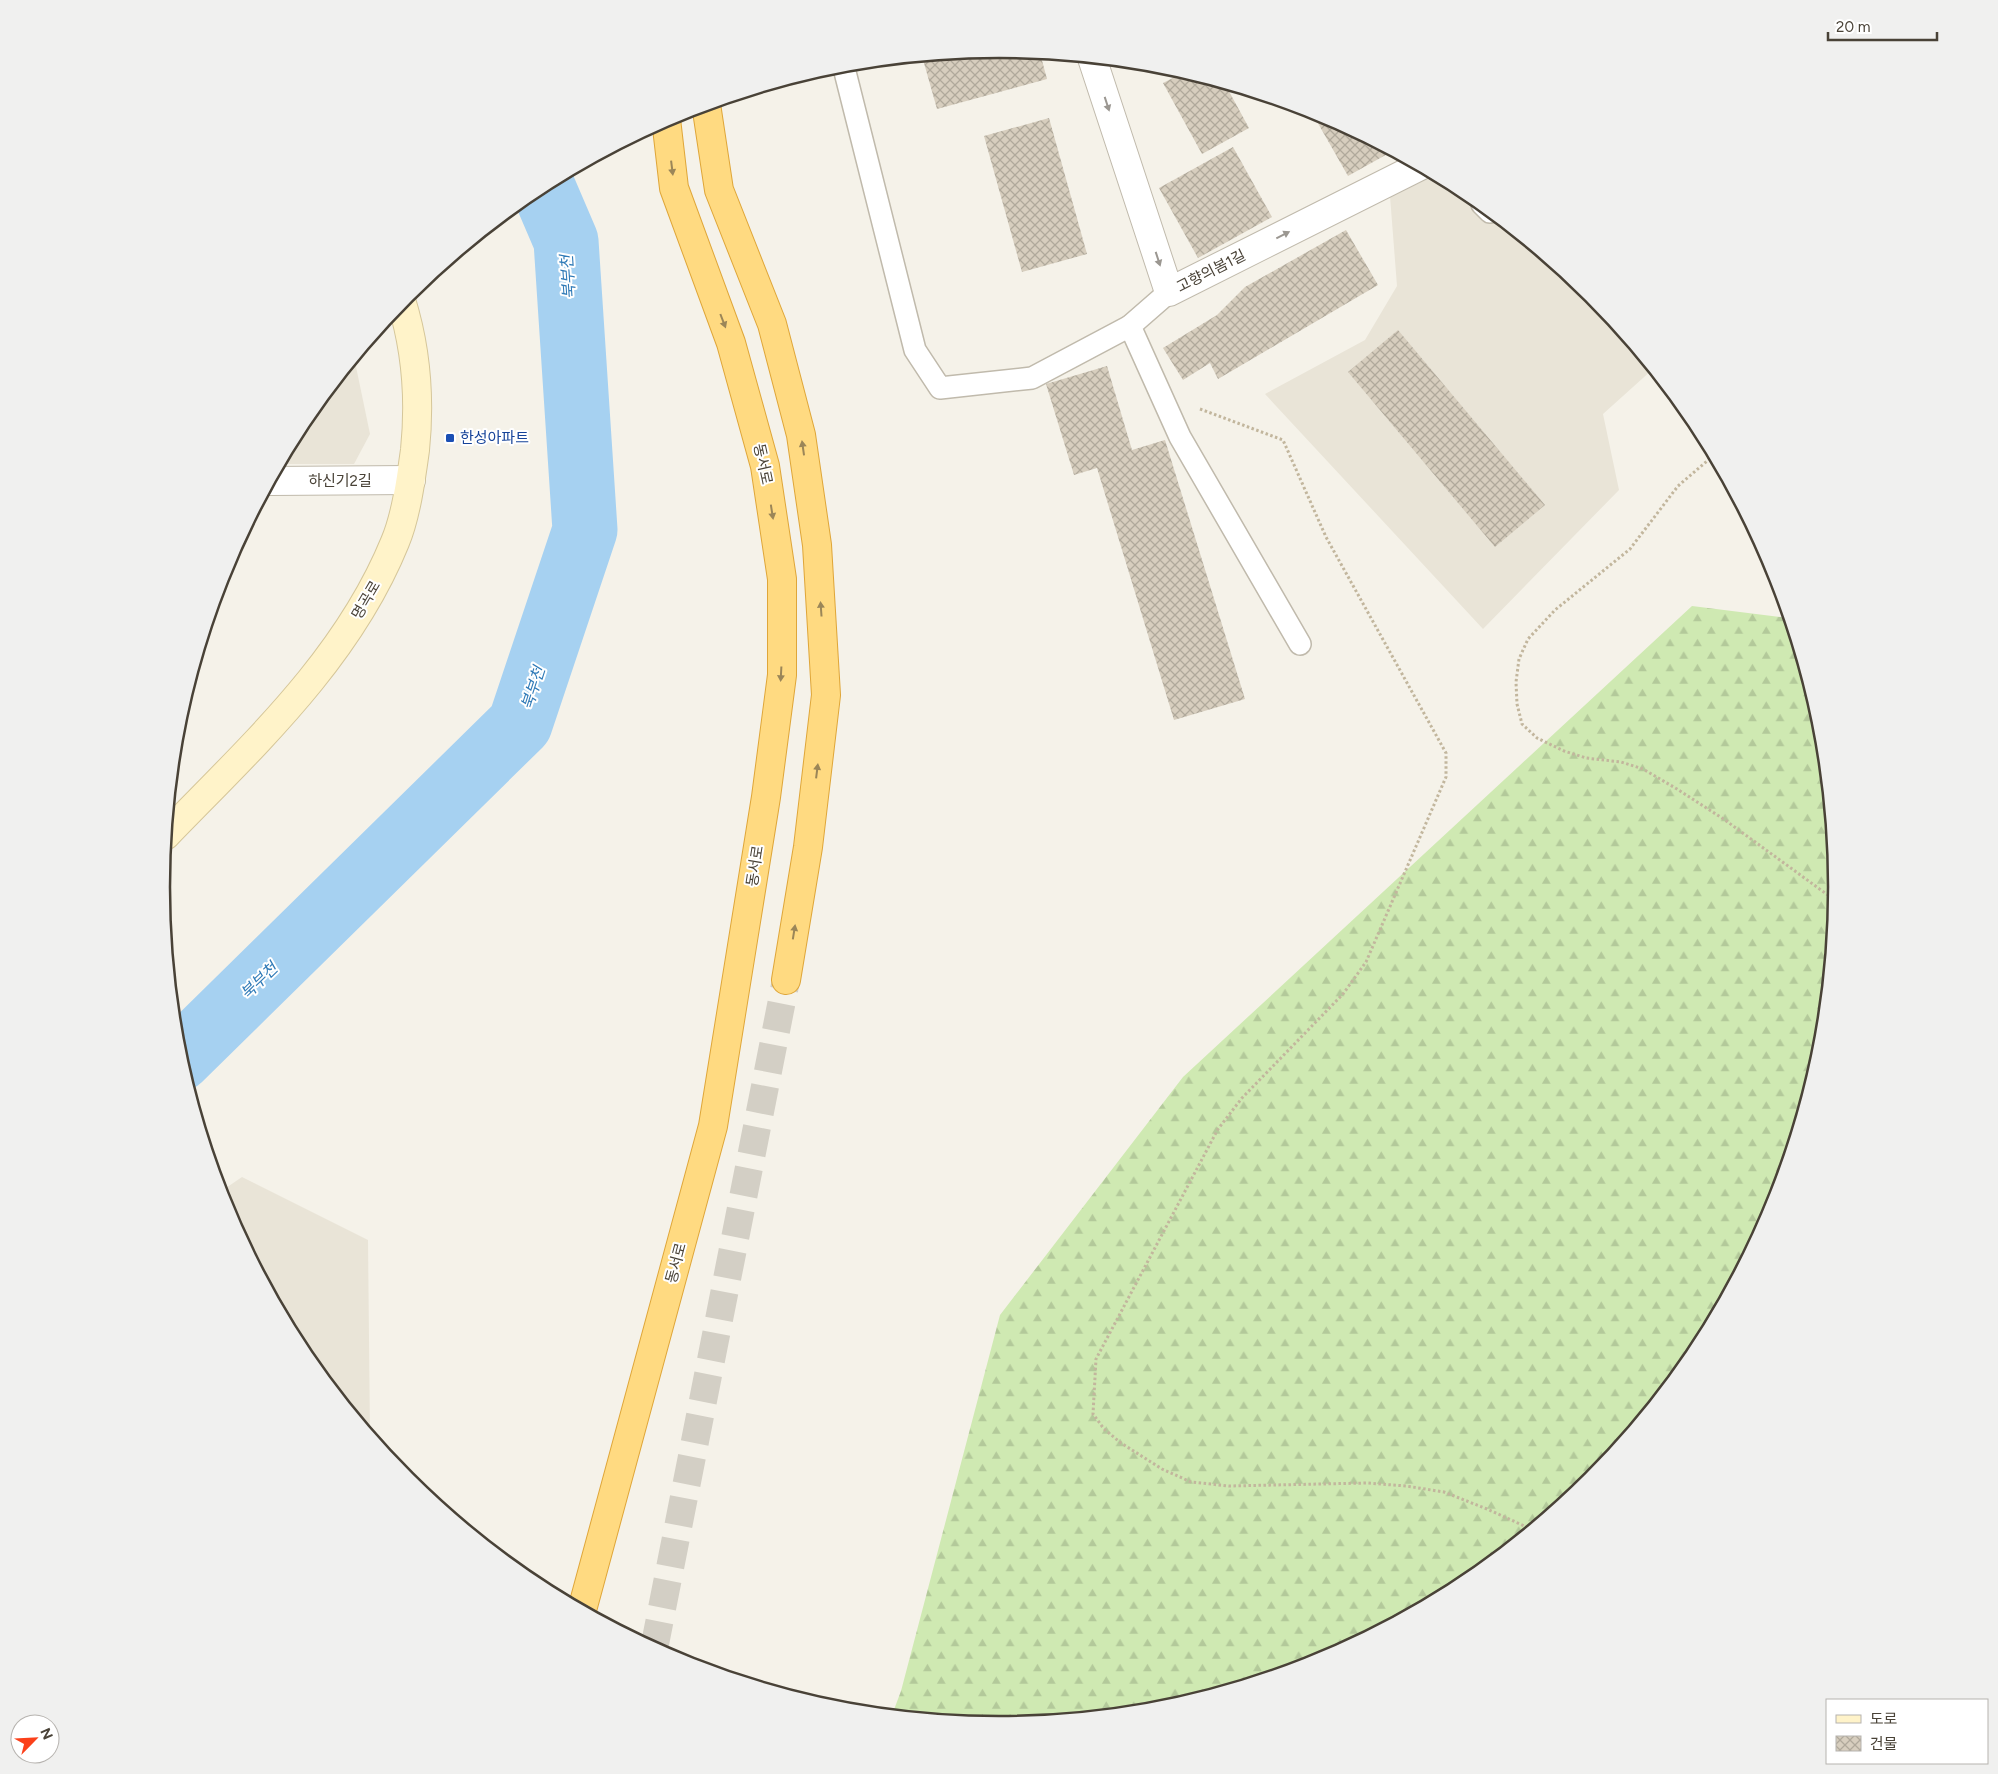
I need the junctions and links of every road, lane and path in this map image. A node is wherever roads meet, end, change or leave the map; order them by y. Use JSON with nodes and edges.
{"nodes":[{"id":1,"x":1094,"y":64,"type":"edge"},
{"id":2,"x":845,"y":72,"type":"edge"},
{"id":3,"x":707,"y":111,"type":"edge"},
{"id":4,"x":667,"y":128,"type":"edge"},
{"id":5,"x":1414,"y":169,"type":"edge"},
{"id":6,"x":1169,"y":292,"type":"junction"},
{"id":7,"x":404,"y":309,"type":"edge"},
{"id":8,"x":1130,"y":326,"type":"junction"},
{"id":9,"x":1197,"y":407,"type":"dead end"},
{"id":10,"x":1709,"y":459,"type":"edge"},
{"id":11,"x":411,"y":480,"type":"junction"},
{"id":12,"x":276,"y":481,"type":"edge"},
{"id":13,"x":1300,"y":644,"type":"dead end"},
{"id":14,"x":171,"y":830,"type":"edge"},
{"id":15,"x":1829,"y":896,"type":"edge"},
{"id":16,"x":786,"y":980,"type":"tunnel mouth"},
{"id":17,"x":1527,"y":1527,"type":"edge"},
{"id":18,"x":583,"y":1605,"type":"edge"}],
"edges":[{"from":1,"to":6,"type":"street","name":"고향의봄1길","one_way":true},
{"from":2,"to":8,"type":"lane"},
{"from":16,"to":3,"type":"highway","one_way":true},
{"from":4,"to":18,"type":"highway","name":"동서로","one_way":true},
{"from":6,"to":5,"type":"street","name":"고향의봄1길","one_way":true},
{"from":6,"to":8,"type":"lane"},
{"from":7,"to":11,"type":"main road","name":"명곡로"},
{"from":8,"to":13,"type":"lane"},
{"from":9,"to":17,"type":"path"},
{"from":10,"to":15,"type":"path"},
{"from":11,"to":12,"type":"street","name":"하신기2길"},
{"from":11,"to":14,"type":"main road","name":"명곡로"}]}
